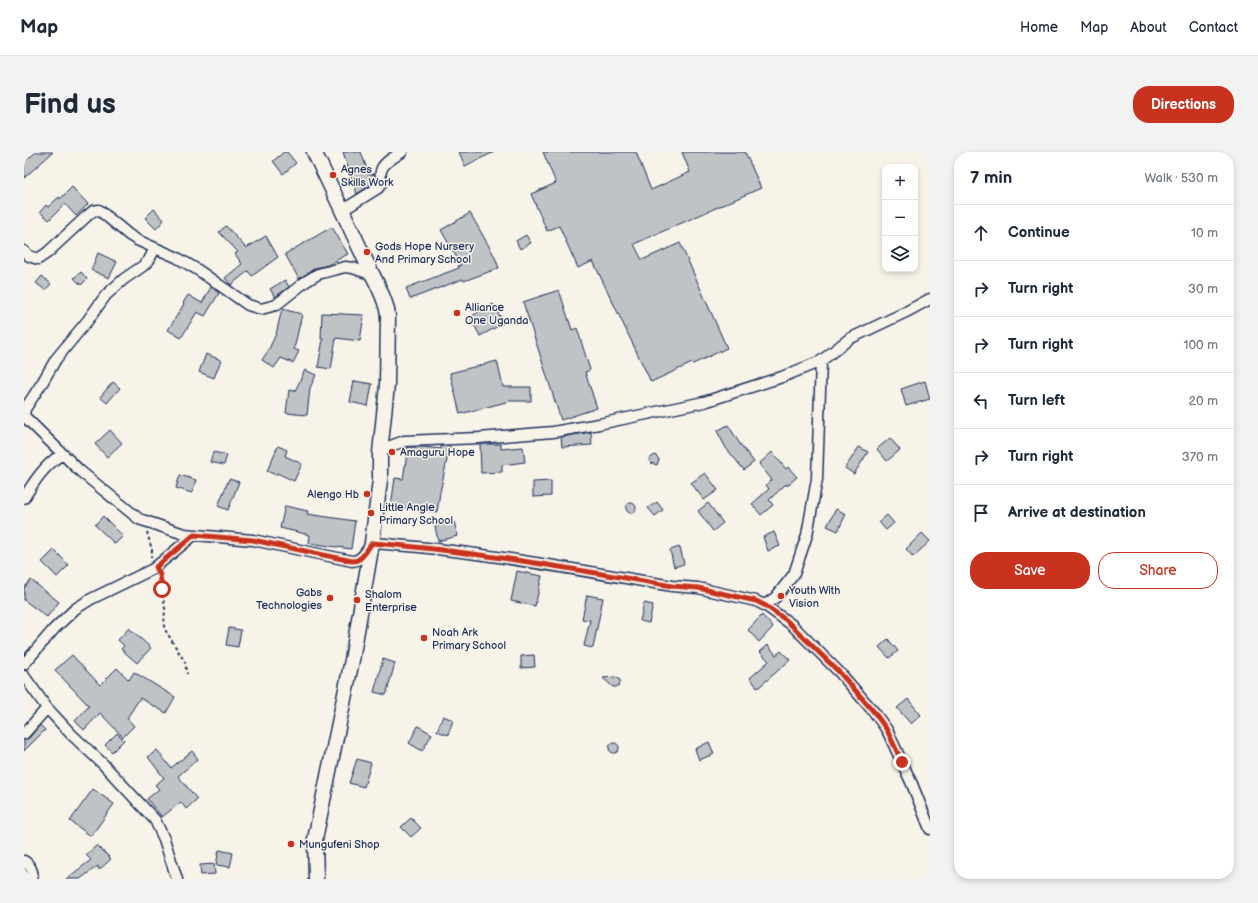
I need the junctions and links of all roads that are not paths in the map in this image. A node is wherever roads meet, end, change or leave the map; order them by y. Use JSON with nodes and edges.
{"nodes":[{"id":1,"x":314,"y":152,"type":"edge"},
{"id":2,"x":402,"y":152,"type":"edge"},
{"id":3,"x":343,"y":210,"type":"junction"},
{"id":4,"x":155,"y":248,"type":"junction"},
{"id":5,"x":24,"y":251,"type":"edge"},
{"id":6,"x":373,"y":275,"type":"junction"},
{"id":7,"x":930,"y":299,"type":"edge"},
{"id":8,"x":821,"y":361,"type":"junction"},
{"id":9,"x":24,"y":415,"type":"edge"},
{"id":10,"x":380,"y":453,"type":"junction"},
{"id":11,"x":62,"y":454,"type":"junction"},
{"id":12,"x":24,"y":498,"type":"edge"},
{"id":13,"x":194,"y":535,"type":"junction"},
{"id":14,"x":372,"y":543,"type":"junction"},
{"id":15,"x":766,"y":605,"type":"junction"},
{"id":16,"x":24,"y":664,"type":"edge"},
{"id":17,"x":24,"y":676,"type":"edge"},
{"id":18,"x":47,"y":708,"type":"junction"},
{"id":19,"x":24,"y":734,"type":"edge"},
{"id":20,"x":930,"y":829,"type":"edge"},
{"id":21,"x":24,"y":861,"type":"edge"},
{"id":22,"x":32,"y":879,"type":"edge"},
{"id":23,"x":176,"y":879,"type":"edge"},
{"id":24,"x":316,"y":879,"type":"edge"}],
"edges":[{"from":1,"to":3,"type":"street"},
{"from":2,"to":3,"type":"street"},
{"from":3,"to":6,"type":"street"},
{"from":4,"to":5,"type":"street"},
{"from":4,"to":6,"type":"street"},
{"from":4,"to":9,"type":"street"},
{"from":6,"to":10,"type":"street"},
{"from":7,"to":8,"type":"street"},
{"from":8,"to":10,"type":"street"},
{"from":8,"to":15,"type":"street"},
{"from":9,"to":11,"type":"street"},
{"from":10,"to":14,"type":"street"},
{"from":11,"to":12,"type":"street"},
{"from":11,"to":13,"type":"street"},
{"from":13,"to":14,"type":"street"},
{"from":13,"to":16,"type":"street"},
{"from":14,"to":15,"type":"street"},
{"from":14,"to":24,"type":"street"},
{"from":15,"to":20,"type":"street"},
{"from":17,"to":18,"type":"street"},
{"from":18,"to":19,"type":"street"},
{"from":18,"to":23,"type":"street"},
{"from":21,"to":22,"type":"street"}]}
